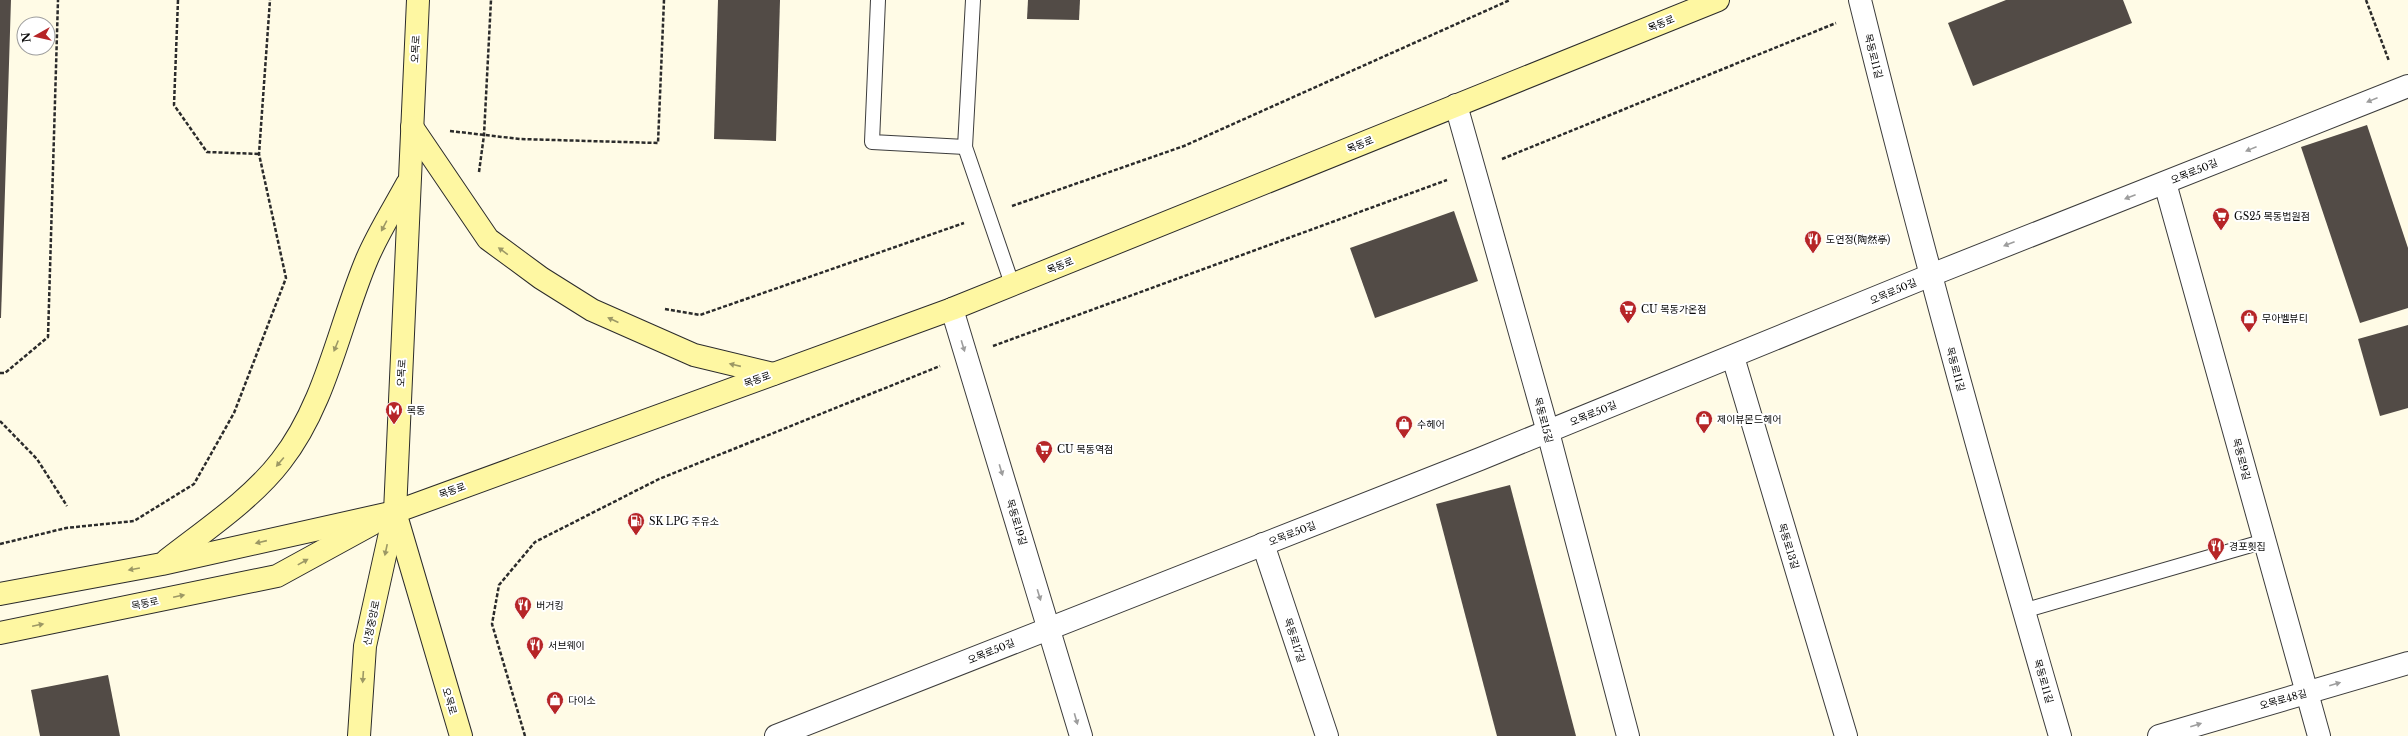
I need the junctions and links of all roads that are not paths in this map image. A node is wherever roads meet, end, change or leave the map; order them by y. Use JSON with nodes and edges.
{"nodes":[{"id":1,"x":418,"y":0,"type":"edge"},
{"id":2,"x":878,"y":0,"type":"edge"},
{"id":3,"x":973,"y":0,"type":"edge"},
{"id":4,"x":1718,"y":0,"type":"edge"},
{"id":5,"x":1862,"y":6,"type":"edge"},
{"id":6,"x":2404,"y":87,"type":"edge"},
{"id":7,"x":1456,"y":105,"type":"junction"},
{"id":8,"x":412,"y":127,"type":"junction"},
{"id":9,"x":965,"y":147,"type":"junction"},
{"id":10,"x":410,"y":179,"type":"junction"},
{"id":11,"x":2166,"y":183,"type":"junction"},
{"id":12,"x":1931,"y":275,"type":"junction"},
{"id":13,"x":1012,"y":284,"type":"junction"},
{"id":14,"x":952,"y":308,"type":"junction"},
{"id":15,"x":1733,"y":357,"type":"junction"},
{"id":16,"x":773,"y":374,"type":"junction"},
{"id":17,"x":1548,"y":432,"type":"junction"},
{"id":18,"x":395,"y":512,"type":"junction"},
{"id":19,"x":2265,"y":541,"type":"junction"},
{"id":20,"x":1263,"y":544,"type":"junction"},
{"id":21,"x":162,"y":564,"type":"junction"},
{"id":22,"x":0,"y":594,"type":"edge"},
{"id":23,"x":2023,"y":611,"type":"junction"},
{"id":24,"x":1049,"y":628,"type":"junction"},
{"id":25,"x":0,"y":633,"type":"edge"},
{"id":26,"x":2408,"y":663,"type":"edge"},
{"id":27,"x":2307,"y":692,"type":"junction"},
{"id":28,"x":799,"y":732,"type":"edge"},
{"id":29,"x":359,"y":736,"type":"edge"},
{"id":30,"x":461,"y":736,"type":"edge"},
{"id":31,"x":776,"y":736,"type":"edge"},
{"id":32,"x":1081,"y":736,"type":"edge"},
{"id":33,"x":1327,"y":736,"type":"edge"},
{"id":34,"x":1628,"y":736,"type":"edge"},
{"id":35,"x":1846,"y":736,"type":"edge"},
{"id":36,"x":2060,"y":736,"type":"edge"},
{"id":37,"x":2159,"y":736,"type":"edge"},
{"id":38,"x":2319,"y":736,"type":"edge"}],
"edges":[{"from":1,"to":8,"type":"main road","name":"오목로"},
{"from":2,"to":9,"type":"lane"},
{"from":3,"to":9,"type":"lane"},
{"from":4,"to":7,"type":"main road","name":"목동로"},
{"from":5,"to":12,"type":"street","name":"목동로11길"},
{"from":6,"to":11,"type":"street","name":"오목로50길","one_way":true},
{"from":7,"to":13,"type":"main road","name":"목동로"},
{"from":7,"to":17,"type":"street","name":"목동로15길"},
{"from":8,"to":10,"type":"main road","name":"오목로"},
{"from":16,"to":8,"type":"main road","one_way":true},
{"from":9,"to":13,"type":"lane"},
{"from":10,"to":18,"type":"main road","name":"오목로"},
{"from":10,"to":21,"type":"main road","one_way":true},
{"from":11,"to":12,"type":"street","name":"오목로50길","one_way":true},
{"from":11,"to":19,"type":"street","name":"목동로9길"},
{"from":12,"to":15,"type":"street","name":"오목로50길"},
{"from":12,"to":23,"type":"street","name":"목동로11길"},
{"from":13,"to":14,"type":"main road","name":"목동로"},
{"from":14,"to":16,"type":"main road","name":"목동로"},
{"from":14,"to":24,"type":"street","name":"목동로19길","one_way":true},
{"from":15,"to":17,"type":"street","name":"오목로50길"},
{"from":15,"to":35,"type":"street","name":"목동로13길"},
{"from":16,"to":18,"type":"main road","name":"목동로"},
{"from":17,"to":20,"type":"street","name":"오목로50길"},
{"from":17,"to":34,"type":"street","name":"목동로15길"},
{"from":18,"to":21,"type":"main road","name":"목동로","one_way":true},
{"from":25,"to":18,"type":"main road","name":"목동로","one_way":true},
{"from":18,"to":29,"type":"main road","name":"신정중앙로","one_way":true},
{"from":18,"to":30,"type":"main road","name":"오목로"},
{"from":19,"to":23,"type":"lane"},
{"from":19,"to":27,"type":"street","name":"목동로9길"},
{"from":20,"to":24,"type":"street","name":"오목로50길"},
{"from":20,"to":33,"type":"street","name":"목동로17길"},
{"from":21,"to":22,"type":"main road","name":"목동로","one_way":true},
{"from":23,"to":36,"type":"street","name":"목동로11길"},
{"from":24,"to":28,"type":"street","name":"오목로50길"},
{"from":24,"to":32,"type":"street","name":"목동로19길","one_way":true},
{"from":27,"to":26,"type":"street","name":"오목로48길","one_way":true},
{"from":37,"to":27,"type":"street","name":"오목로48길","one_way":true},
{"from":27,"to":38,"type":"street","name":"목동로9길"},
{"from":28,"to":31,"type":"street","name":"오목로50길"}]}
